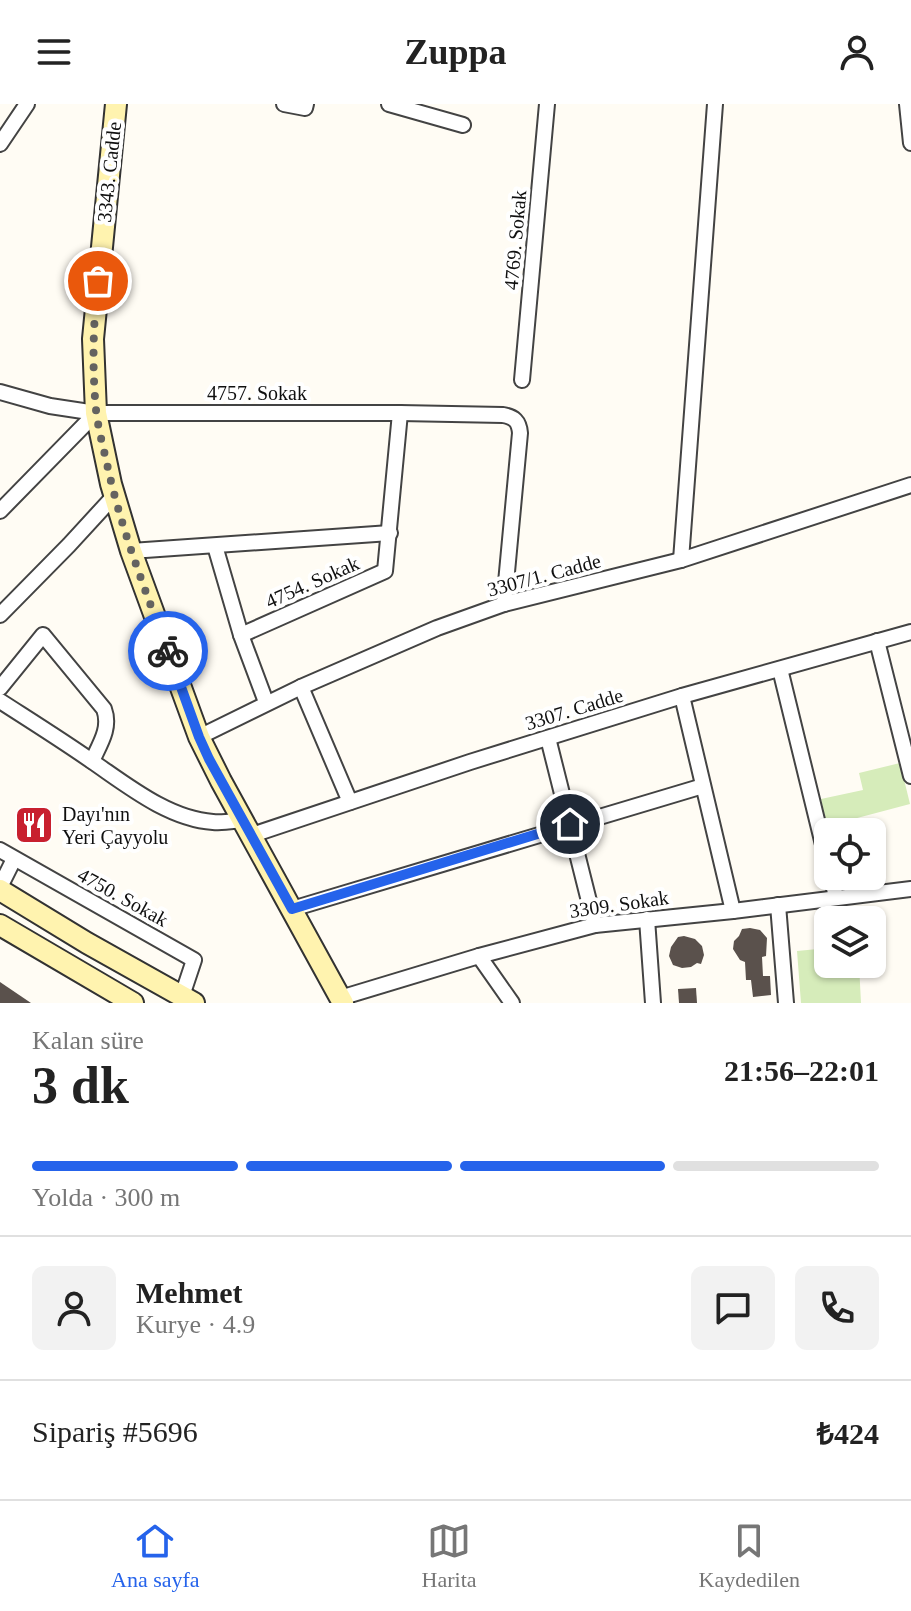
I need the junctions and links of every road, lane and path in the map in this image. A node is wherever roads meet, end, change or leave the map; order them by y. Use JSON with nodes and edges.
{"nodes":[{"id":1,"x":27,"y":104,"type":"edge"},
{"id":2,"x":116,"y":104,"type":"edge"},
{"id":3,"x":284,"y":104,"type":"edge"},
{"id":4,"x":306,"y":104,"type":"edge"},
{"id":5,"x":389,"y":104,"type":"edge"},
{"id":6,"x":547,"y":104,"type":"edge"},
{"id":7,"x":715,"y":104,"type":"edge"},
{"id":8,"x":907,"y":104,"type":"edge"},
{"id":9,"x":463,"y":125,"type":"dead end"},
{"id":10,"x":911,"y":143,"type":"edge"},
{"id":11,"x":0,"y":144,"type":"edge"},
{"id":12,"x":522,"y":380,"type":"dead end"},
{"id":13,"x":0,"y":392,"type":"edge"},
{"id":14,"x":96,"y":413,"type":"junction"},
{"id":15,"x":400,"y":413,"type":"junction"},
{"id":16,"x":911,"y":485,"type":"edge"},
{"id":17,"x":114,"y":496,"type":"junction"},
{"id":18,"x":0,"y":511,"type":"edge"},
{"id":19,"x":390,"y":533,"type":"junction"},
{"id":20,"x":215,"y":546,"type":"junction"},
{"id":21,"x":131,"y":551,"type":"junction"},
{"id":22,"x":681,"y":560,"type":"junction"},
{"id":23,"x":504,"y":604,"type":"junction"},
{"id":24,"x":0,"y":615,"type":"edge"},
{"id":25,"x":911,"y":632,"type":"edge"},
{"id":26,"x":241,"y":635,"type":"junction"},
{"id":27,"x":877,"y":641,"type":"junction"},
{"id":28,"x":780,"y":669,"type":"junction"},
{"id":29,"x":301,"y":687,"type":"junction"},
{"id":30,"x":0,"y":688,"type":"edge"},
{"id":31,"x":682,"y":696,"type":"junction"},
{"id":32,"x":0,"y":701,"type":"edge"},
{"id":33,"x":266,"y":702,"type":"junction"},
{"id":34,"x":199,"y":737,"type":"junction"},
{"id":35,"x":548,"y":738,"type":"junction"},
{"id":36,"x":92,"y":761,"type":"junction"},
{"id":37,"x":911,"y":776,"type":"edge"},
{"id":38,"x":703,"y":786,"type":"junction"},
{"id":39,"x":350,"y":802,"type":"junction"},
{"id":40,"x":816,"y":818,"type":"edge"},
{"id":41,"x":570,"y":824,"type":"junction"},
{"id":42,"x":248,"y":827,"type":"junction"},
{"id":43,"x":0,"y":850,"type":"edge"},
{"id":44,"x":14,"y":859,"type":"junction"},
{"id":45,"x":0,"y":888,"type":"edge"},
{"id":46,"x":911,"y":889,"type":"edge"},
{"id":47,"x":834,"y":890,"type":"edge"},
{"id":48,"x":836,"y":897,"type":"junction"},
{"id":49,"x":778,"y":905,"type":"junction"},
{"id":50,"x":292,"y":909,"type":"junction"},
{"id":51,"x":733,"y":911,"type":"junction"},
{"id":52,"x":647,"y":919,"type":"junction"},
{"id":53,"x":0,"y":925,"type":"edge"},
{"id":54,"x":595,"y":925,"type":"junction"},
{"id":55,"x":479,"y":956,"type":"junction"},
{"id":56,"x":188,"y":1000,"type":"edge"},
{"id":57,"x":342,"y":1001,"type":"edge"},
{"id":58,"x":133,"y":1003,"type":"edge"},
{"id":59,"x":512,"y":1003,"type":"edge"},
{"id":60,"x":653,"y":1003,"type":"edge"},
{"id":61,"x":786,"y":1003,"type":"edge"}],
"edges":[{"from":1,"to":11,"type":"street"},
{"from":2,"to":14,"type":"street","name":"3343. Cadde"},
{"from":3,"to":4,"type":"street"},
{"from":5,"to":9,"type":"street"},
{"from":6,"to":12,"type":"street","name":"4769. Sokak"},
{"from":7,"to":22,"type":"street"},
{"from":8,"to":10,"type":"street"},
{"from":13,"to":14,"type":"street","name":"4757. Sokak"},
{"from":14,"to":15,"type":"street","name":"4757. Sokak"},
{"from":14,"to":17,"type":"street","name":"3343. Cadde"},
{"from":14,"to":18,"type":"street"},
{"from":15,"to":19,"type":"street","name":"4754. Sokak"},
{"from":15,"to":23,"type":"street","name":"4757. Sokak"},
{"from":16,"to":22,"type":"street","name":"3307/1. Cadde"},
{"from":17,"to":21,"type":"street","name":"3343. Cadde"},
{"from":17,"to":24,"type":"street"},
{"from":19,"to":20,"type":"street"},
{"from":19,"to":26,"type":"street","name":"4754. Sokak"},
{"from":20,"to":21,"type":"street"},
{"from":20,"to":26,"type":"street"},
{"from":21,"to":34,"type":"street","name":"3343. Cadde"},
{"from":22,"to":23,"type":"street","name":"3307/1. Cadde"},
{"from":23,"to":29,"type":"street","name":"3307/1. Cadde"},
{"from":25,"to":27,"type":"street","name":"3307. Cadde"},
{"from":26,"to":33,"type":"street"},
{"from":27,"to":28,"type":"street","name":"3307. Cadde"},
{"from":27,"to":37,"type":"street"},
{"from":28,"to":31,"type":"street","name":"3307. Cadde"},
{"from":28,"to":40,"type":"street"},
{"from":29,"to":33,"type":"street","name":"3307/1. Cadde"},
{"from":29,"to":39,"type":"street"},
{"from":30,"to":36,"type":"street"},
{"from":31,"to":35,"type":"street","name":"3307. Cadde"},
{"from":31,"to":38,"type":"street"},
{"from":32,"to":36,"type":"street","name":"3307. Cadde"},
{"from":33,"to":34,"type":"street","name":"3307/1. Cadde"},
{"from":34,"to":42,"type":"street","name":"3343. Cadde"},
{"from":35,"to":39,"type":"street","name":"3307. Cadde"},
{"from":35,"to":41,"type":"street"},
{"from":36,"to":42,"type":"street","name":"3307. Cadde"},
{"from":38,"to":41,"type":"street"},
{"from":38,"to":51,"type":"street"},
{"from":39,"to":42,"type":"street","name":"3307. Cadde"},
{"from":41,"to":50,"type":"street"},
{"from":41,"to":54,"type":"street"},
{"from":42,"to":50,"type":"street","name":"3343. Cadde"},
{"from":43,"to":44,"type":"street","name":"4750. Sokak"},
{"from":44,"to":45,"type":"street"},
{"from":44,"to":56,"type":"street","name":"4750. Sokak"},
{"from":45,"to":56,"type":"street"},
{"from":46,"to":48,"type":"street","name":"3309. Sokak"},
{"from":47,"to":48,"type":"street"},
{"from":48,"to":49,"type":"street","name":"3309. Sokak"},
{"from":49,"to":51,"type":"street","name":"3309. Sokak"},
{"from":49,"to":61,"type":"street"},
{"from":50,"to":57,"type":"street","name":"3343. Cadde"},
{"from":51,"to":52,"type":"street","name":"3309. Sokak"},
{"from":52,"to":54,"type":"street","name":"3309. Sokak"},
{"from":52,"to":60,"type":"street"},
{"from":53,"to":58,"type":"street"},
{"from":54,"to":55,"type":"street","name":"3309. Sokak"},
{"from":55,"to":57,"type":"street","name":"3309. Sokak"},
{"from":55,"to":59,"type":"street"}]}
